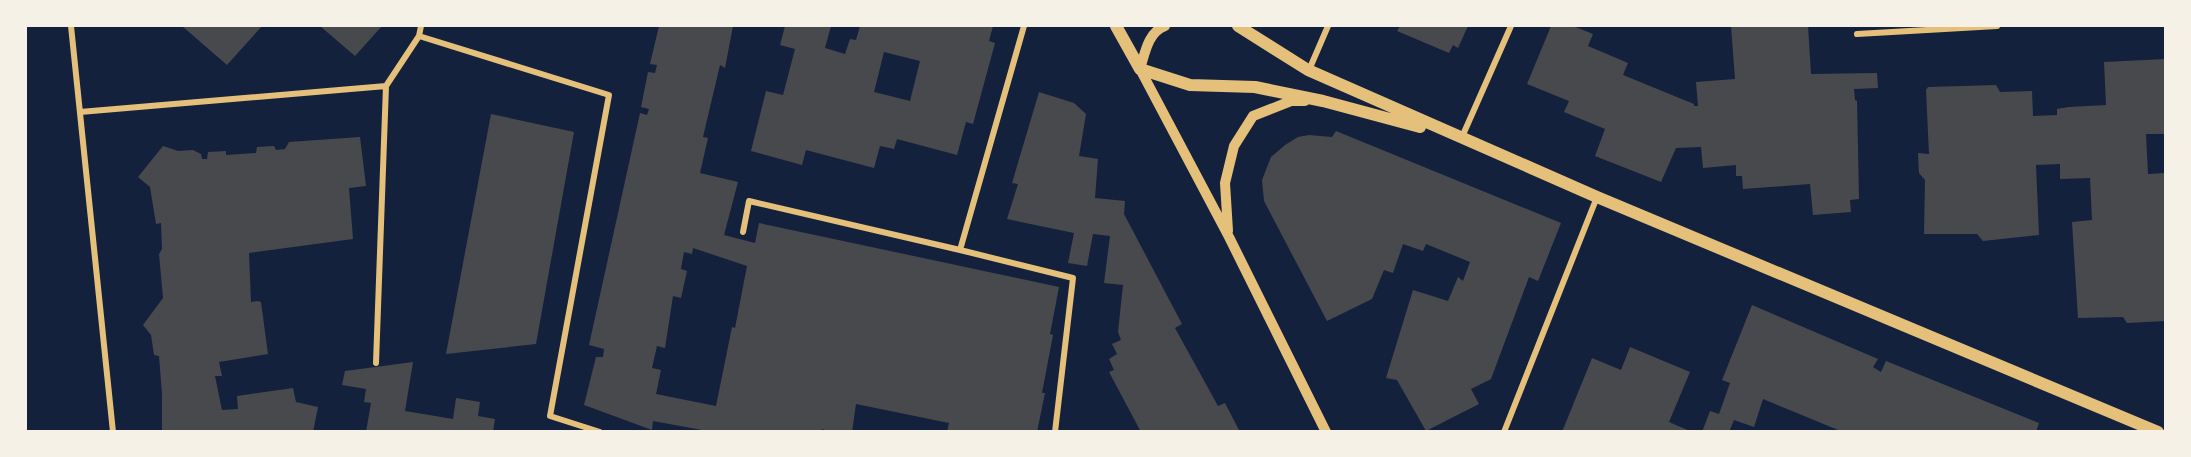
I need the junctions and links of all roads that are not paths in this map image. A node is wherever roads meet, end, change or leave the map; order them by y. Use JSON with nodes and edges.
{"nodes":[{"id":1,"x":71,"y":26,"type":"edge"},
{"id":2,"x":421,"y":26,"type":"edge"},
{"id":3,"x":1024,"y":26,"type":"edge"},
{"id":4,"x":1116,"y":26,"type":"edge"},
{"id":5,"x":1165,"y":26,"type":"edge"},
{"id":6,"x":1238,"y":26,"type":"edge"},
{"id":7,"x":1328,"y":26,"type":"edge"},
{"id":8,"x":1511,"y":26,"type":"edge"},
{"id":9,"x":1997,"y":26,"type":"edge"},
{"id":10,"x":1857,"y":34,"type":"dead end"},
{"id":11,"x":419,"y":36,"type":"junction"},
{"id":12,"x":1140,"y":69,"type":"junction"},
{"id":13,"x":1308,"y":70,"type":"junction"},
{"id":14,"x":386,"y":86,"type":"junction"},
{"id":15,"x":1323,"y":101,"type":"junction"},
{"id":16,"x":80,"y":112,"type":"junction"},
{"id":17,"x":1462,"y":138,"type":"junction"},
{"id":18,"x":1597,"y":198,"type":"junction"},
{"id":19,"x":743,"y":232,"type":"dead end"},
{"id":20,"x":1229,"y":237,"type":"junction"},
{"id":21,"x":960,"y":250,"type":"junction"},
{"id":22,"x":376,"y":363,"type":"dead end"},
{"id":23,"x":113,"y":432,"type":"edge"},
{"id":24,"x":600,"y":432,"type":"edge"},
{"id":25,"x":1054,"y":432,"type":"edge"},
{"id":26,"x":1326,"y":432,"type":"edge"},
{"id":27,"x":1504,"y":432,"type":"edge"},
{"id":28,"x":2158,"y":432,"type":"edge"}],
"edges":[{"from":1,"to":16,"type":"street"},
{"from":2,"to":11,"type":"street"},
{"from":3,"to":21,"type":"street"},
{"from":4,"to":12,"type":"main road"},
{"from":5,"to":12,"type":"street"},
{"from":6,"to":13,"type":"main road"},
{"from":7,"to":13,"type":"street"},
{"from":8,"to":17,"type":"street"},
{"from":9,"to":10,"type":"street"},
{"from":11,"to":14,"type":"street"},
{"from":11,"to":24,"type":"street"},
{"from":12,"to":15,"type":"main road"},
{"from":12,"to":20,"type":"street"},
{"from":13,"to":17,"type":"main road"},
{"from":14,"to":16,"type":"street"},
{"from":14,"to":22,"type":"street"},
{"from":15,"to":17,"type":"main road"},
{"from":15,"to":20,"type":"street"},
{"from":16,"to":23,"type":"street"},
{"from":17,"to":18,"type":"main road"},
{"from":18,"to":27,"type":"street"},
{"from":18,"to":28,"type":"main road"},
{"from":19,"to":21,"type":"street"},
{"from":20,"to":26,"type":"street"},
{"from":21,"to":25,"type":"street"}]}
